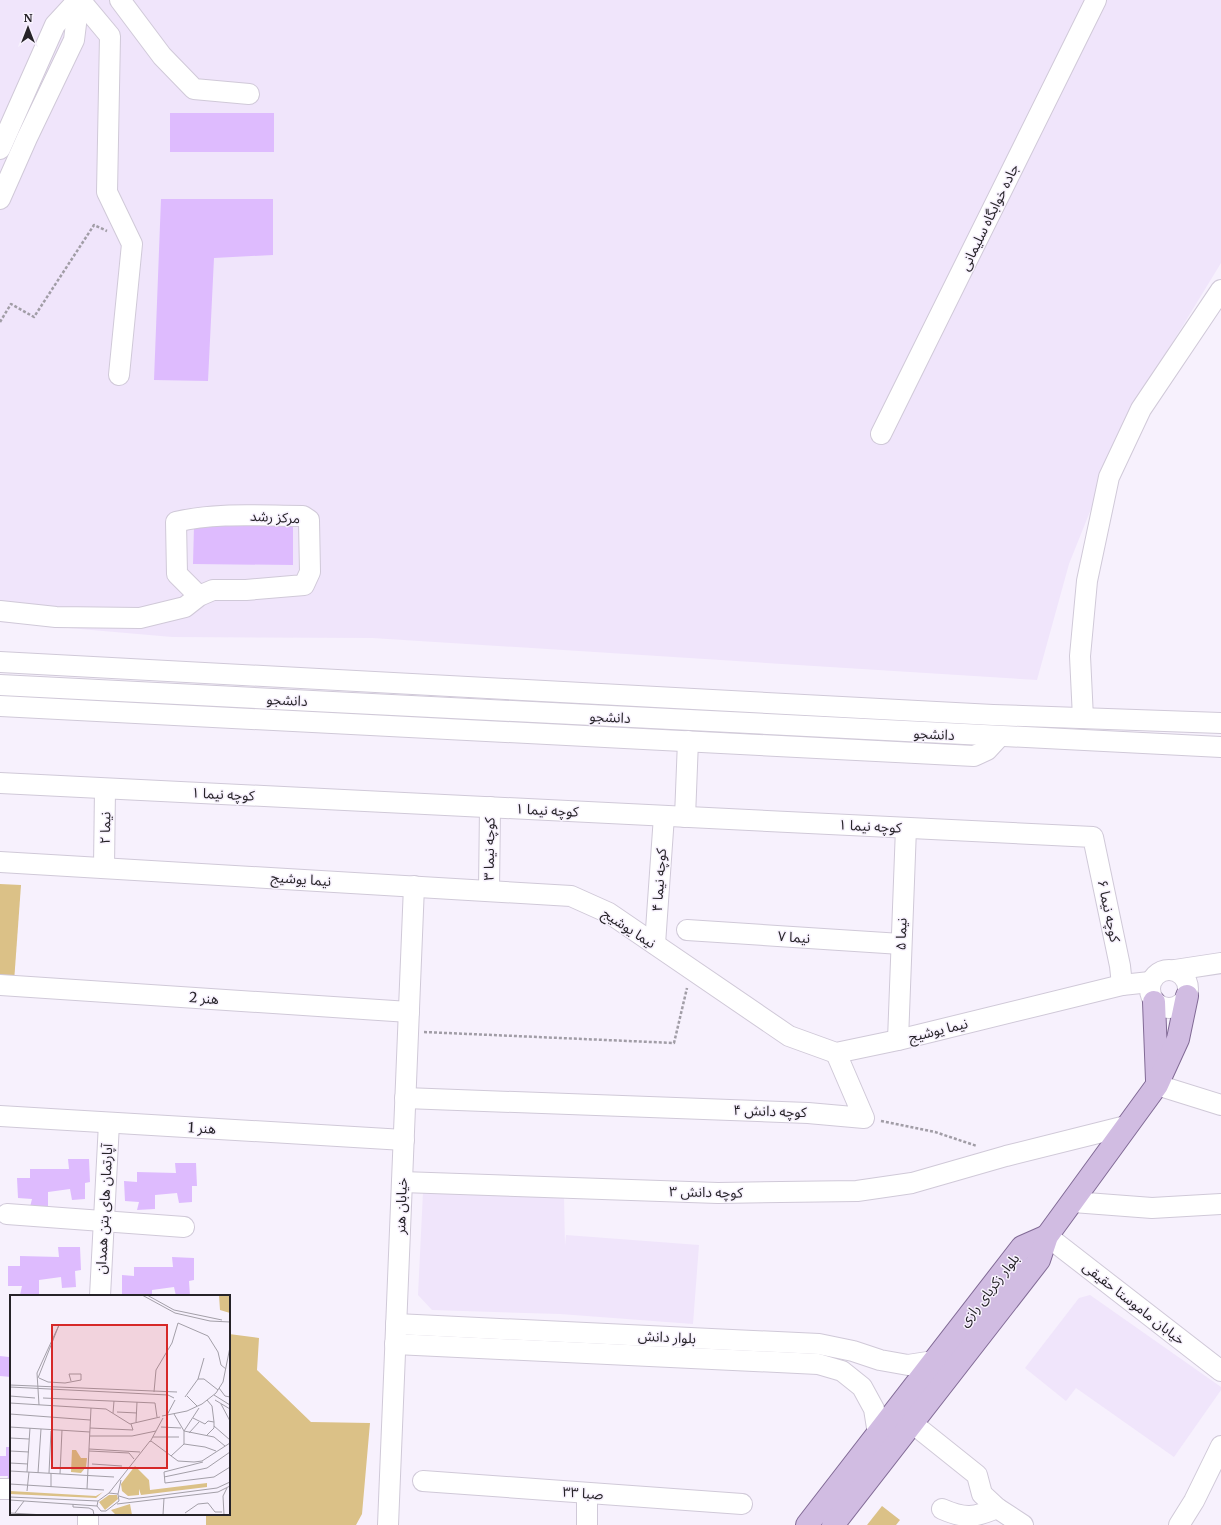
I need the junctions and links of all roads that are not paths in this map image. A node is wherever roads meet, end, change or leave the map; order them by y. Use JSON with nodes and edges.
{"nodes":[{"id":1,"x":79,"y":0,"type":"edge"},
{"id":2,"x":120,"y":0,"type":"edge"},
{"id":3,"x":1096,"y":0,"type":"edge"},
{"id":4,"x":249,"y":94,"type":"dead end"},
{"id":5,"x":0,"y":149,"type":"edge"},
{"id":6,"x":0,"y":199,"type":"edge"},
{"id":7,"x":1221,"y":290,"type":"edge"},
{"id":8,"x":119,"y":375,"type":"dead end"},
{"id":9,"x":881,"y":434,"type":"dead end"},
{"id":10,"x":199,"y":596,"type":"junction"},
{"id":11,"x":0,"y":611,"type":"edge"},
{"id":12,"x":0,"y":662,"type":"edge"},
{"id":13,"x":0,"y":685,"type":"edge"},
{"id":14,"x":0,"y":706,"type":"edge"},
{"id":15,"x":1083,"y":718,"type":"junction"},
{"id":16,"x":1221,"y":723,"type":"edge"},
{"id":17,"x":1000,"y":737,"type":"junction"},
{"id":18,"x":688,"y":741,"type":"junction"},
{"id":19,"x":1221,"y":747,"type":"edge"},
{"id":20,"x":0,"y":783,"type":"edge"},
{"id":21,"x":105,"y":789,"type":"junction"},
{"id":22,"x":490,"y":807,"type":"junction"},
{"id":23,"x":664,"y":816,"type":"junction"},
{"id":24,"x":685,"y":817,"type":"junction"},
{"id":25,"x":906,"y":828,"type":"junction"},
{"id":26,"x":1093,"y":837,"type":"joint"},
{"id":27,"x":0,"y":862,"type":"edge"},
{"id":28,"x":104,"y":867,"type":"junction"},
{"id":29,"x":414,"y":886,"type":"junction"},
{"id":30,"x":488,"y":890,"type":"junction"},
{"id":31,"x":687,"y":930,"type":"dead end"},
{"id":32,"x":655,"y":944,"type":"junction"},
{"id":33,"x":901,"y":944,"type":"junction"},
{"id":34,"x":1221,"y":963,"type":"edge"},
{"id":35,"x":1221,"y":968,"type":"edge"},
{"id":36,"x":1175,"y":970,"type":"junction"},
{"id":37,"x":0,"y":985,"type":"edge"},
{"id":38,"x":1122,"y":985,"type":"junction"},
{"id":39,"x":1152,"y":992,"type":"junction"},
{"id":40,"x":1187,"y":994,"type":"junction"},
{"id":41,"x":409,"y":1021,"type":"junction"},
{"id":42,"x":898,"y":1040,"type":"junction"},
{"id":43,"x":836,"y":1053,"type":"junction"},
{"id":44,"x":1157,"y":1085,"type":"junction"},
{"id":45,"x":405,"y":1098,"type":"junction"},
{"id":46,"x":1221,"y":1105,"type":"edge"},
{"id":47,"x":0,"y":1116,"type":"edge"},
{"id":48,"x":1126,"y":1126,"type":"junction"},
{"id":49,"x":108,"y":1129,"type":"junction"},
{"id":50,"x":18,"y":1131,"type":"dead end"},
{"id":51,"x":188,"y":1140,"type":"dead end"},
{"id":52,"x":404,"y":1140,"type":"junction"},
{"id":53,"x":402,"y":1182,"type":"junction"},
{"id":54,"x":1073,"y":1202,"type":"junction"},
{"id":55,"x":1221,"y":1204,"type":"edge"},
{"id":56,"x":7,"y":1214,"type":"dead end"},
{"id":57,"x":103,"y":1220,"type":"junction"},
{"id":58,"x":184,"y":1227,"type":"dead end"},
{"id":59,"x":1047,"y":1236,"type":"junction"},
{"id":60,"x":100,"y":1295,"type":"edge"},
{"id":61,"x":396,"y":1324,"type":"junction"},
{"id":62,"x":395,"y":1344,"type":"junction"},
{"id":63,"x":819,"y":1344,"type":"junction"},
{"id":64,"x":934,"y":1361,"type":"junction"},
{"id":65,"x":818,"y":1364,"type":"junction"},
{"id":66,"x":1221,"y":1370,"type":"edge"},
{"id":67,"x":912,"y":1423,"type":"junction"},
{"id":68,"x":878,"y":1434,"type":"junction"},
{"id":69,"x":1221,"y":1446,"type":"edge"},
{"id":70,"x":424,"y":1481,"type":"dead end"},
{"id":71,"x":587,"y":1493,"type":"junction"},
{"id":72,"x":388,"y":1501,"type":"junction"},
{"id":73,"x":742,"y":1504,"type":"dead end"},
{"id":74,"x":997,"y":1508,"type":"junction"},
{"id":75,"x":942,"y":1510,"type":"dead end"},
{"id":76,"x":377,"y":1525,"type":"edge"},
{"id":77,"x":388,"y":1525,"type":"edge"},
{"id":78,"x":587,"y":1525,"type":"edge"},
{"id":79,"x":807,"y":1525,"type":"edge"},
{"id":80,"x":833,"y":1525,"type":"edge"},
{"id":81,"x":1023,"y":1525,"type":"edge"},
{"id":82,"x":1179,"y":1525,"type":"edge"}],
"edges":[{"from":1,"to":5,"type":"street"},
{"from":1,"to":6,"type":"street"},
{"from":1,"to":8,"type":"street"},
{"from":2,"to":4,"type":"street"},
{"from":3,"to":9,"type":"street","name":"جاده خوابگاه سلیمانی"},
{"from":7,"to":15,"type":"street"},
{"from":10,"to":10,"type":"street","name":"مرکز رشد"},
{"from":10,"to":11,"type":"street","name":"مرکز رشد"},
{"from":12,"to":15,"type":"street","name":"دانشجو"},
{"from":13,"to":17,"type":"street","name":"دانشجو"},
{"from":14,"to":18,"type":"street"},
{"from":15,"to":16,"type":"street","name":"دانشجو"},
{"from":17,"to":18,"type":"street"},
{"from":17,"to":19,"type":"street","name":"دانشجو"},
{"from":18,"to":24,"type":"street"},
{"from":20,"to":21,"type":"street","name":"کوچه نیما ۱"},
{"from":21,"to":22,"type":"street","name":"کوچه نیما ۱"},
{"from":21,"to":28,"type":"street","name":"نیما ۲"},
{"from":22,"to":23,"type":"street","name":"کوچه نیما ۱"},
{"from":22,"to":30,"type":"street","name":"کوچه نیما ۳"},
{"from":23,"to":24,"type":"street","name":"کوچه نیما ۱"},
{"from":23,"to":32,"type":"street","name":"کوچه نیما ۴"},
{"from":24,"to":25,"type":"street","name":"کوچه نیما ۱"},
{"from":25,"to":26,"type":"street","name":"کوچه نیما ۱"},
{"from":25,"to":33,"type":"street","name":"نیما ۵"},
{"from":26,"to":38,"type":"street","name":"کوچه نیما ۶"},
{"from":27,"to":28,"type":"street","name":"نیما یوشیج"},
{"from":28,"to":29,"type":"street","name":"نیما یوشیج"},
{"from":29,"to":30,"type":"street","name":"نیما یوشیج"},
{"from":29,"to":41,"type":"street","name":"خیابان هنر"},
{"from":30,"to":32,"type":"street","name":"نیما یوشیج"},
{"from":31,"to":33,"type":"street","name":"نیما ۷"},
{"from":32,"to":43,"type":"street","name":"نیما یوشیج"},
{"from":33,"to":42,"type":"street","name":"نیما ۵"},
{"from":34,"to":36,"type":"street"},
{"from":35,"to":40,"type":"street"},
{"from":36,"to":39,"type":"street"},
{"from":36,"to":40,"type":"street"},
{"from":37,"to":41,"type":"street","name":"هنر 2"},
{"from":38,"to":39,"type":"street","name":"نیما یوشیج"},
{"from":38,"to":42,"type":"street","name":"نیما یوشیج"},
{"from":39,"to":40,"type":"street"},
{"from":39,"to":44,"type":"main road"},
{"from":40,"to":44,"type":"main road"},
{"from":41,"to":45,"type":"street","name":"خیابان هنر"},
{"from":42,"to":43,"type":"street","name":"نیما یوشیج"},
{"from":43,"to":45,"type":"street","name":"کوچه دانش ۴"},
{"from":44,"to":46,"type":"street"},
{"from":44,"to":48,"type":"main road"},
{"from":45,"to":52,"type":"street","name":"خیابان هنر"},
{"from":47,"to":49,"type":"street","name":"هنر 1"},
{"from":48,"to":53,"type":"street","name":"کوچه دانش ۳"},
{"from":48,"to":54,"type":"main road"},
{"from":49,"to":50,"type":"street"},
{"from":49,"to":51,"type":"street"},
{"from":49,"to":52,"type":"street","name":"هنر 1"},
{"from":49,"to":57,"type":"street","name":"آپارتمان های بتن همدان"},
{"from":52,"to":53,"type":"street","name":"خیابان هنر"},
{"from":53,"to":61,"type":"street","name":"خیابان هنر"},
{"from":54,"to":55,"type":"street"},
{"from":54,"to":59,"type":"main road"},
{"from":56,"to":57,"type":"street"},
{"from":57,"to":58,"type":"street"},
{"from":57,"to":60,"type":"street","name":"آپارتمان های بتن همدان"},
{"from":59,"to":64,"type":"main road","name":"بلوار زکریای رازی"},
{"from":59,"to":66,"type":"street","name":"خیابان ماموستا حقیقی"},
{"from":59,"to":67,"type":"main road","name":"بلوار زکریای رازی"},
{"from":61,"to":62,"type":"street","name":"خیابان هنر"},
{"from":61,"to":63,"type":"street","name":"بلوار دانش"},
{"from":62,"to":65,"type":"street","name":"بلوار دانش"},
{"from":62,"to":72,"type":"street","name":"خیابان هنر"},
{"from":63,"to":64,"type":"street","name":"بلوار دانش"},
{"from":63,"to":65,"type":"street"},
{"from":64,"to":68,"type":"main road","name":"بلوار زکریای رازی"},
{"from":65,"to":68,"type":"street","name":"بلوار دانش"},
{"from":67,"to":74,"type":"street"},
{"from":67,"to":80,"type":"main road","name":"بلوار زکریای رازی"},
{"from":68,"to":79,"type":"main road","name":"بلوار زکریای رازی"},
{"from":69,"to":82,"type":"street"},
{"from":70,"to":71,"type":"street","name":"۳۳ صبا"},
{"from":71,"to":73,"type":"street","name":"۳۳ صبا"},
{"from":71,"to":78,"type":"street"},
{"from":72,"to":76,"type":"street"},
{"from":72,"to":77,"type":"street","name":"خیابان هنر"},
{"from":74,"to":75,"type":"street"},
{"from":74,"to":81,"type":"street"}]}
